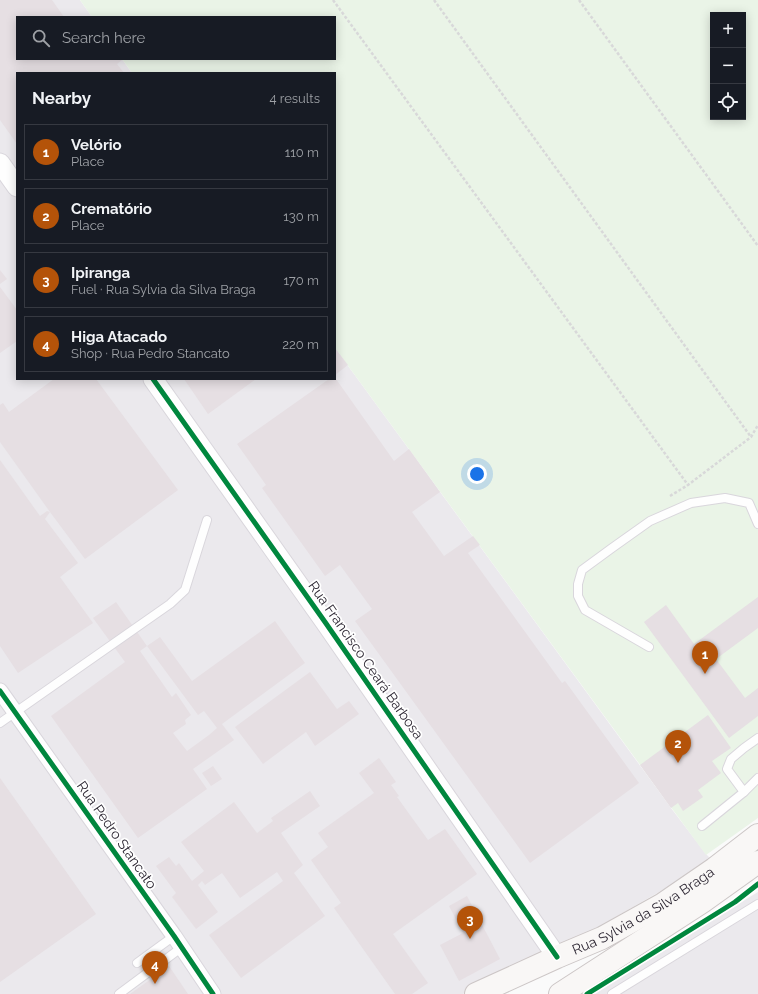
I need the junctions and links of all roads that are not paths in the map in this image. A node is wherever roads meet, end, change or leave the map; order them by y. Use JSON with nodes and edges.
{"nodes":[{"id":1,"x":0,"y":163,"type":"edge"},
{"id":2,"x":16,"y":186,"type":"edge"},
{"id":3,"x":154,"y":380,"type":"edge"},
{"id":4,"x":207,"y":520,"type":"dead end"},
{"id":5,"x":758,"y":524,"type":"edge"},
{"id":6,"x":649,"y":647,"type":"dead end"},
{"id":7,"x":0,"y":691,"type":"edge"},
{"id":8,"x":15,"y":713,"type":"junction"},
{"id":9,"x":0,"y":723,"type":"edge"},
{"id":10,"x":758,"y":738,"type":"edge"},
{"id":11,"x":758,"y":778,"type":"edge"},
{"id":12,"x":744,"y":792,"type":"junction"},
{"id":13,"x":702,"y":826,"type":"dead end"},
{"id":14,"x":758,"y":835,"type":"edge"},
{"id":15,"x":758,"y":862,"type":"edge"},
{"id":16,"x":758,"y":904,"type":"edge"},
{"id":17,"x":177,"y":942,"type":"junction"},
{"id":18,"x":557,"y":957,"type":"junction"},
{"id":19,"x":137,"y":963,"type":"dead end"},
{"id":20,"x":119,"y":994,"type":"edge"},
{"id":21,"x":213,"y":994,"type":"edge"},
{"id":22,"x":476,"y":994,"type":"edge"},
{"id":23,"x":560,"y":994,"type":"edge"},
{"id":24,"x":612,"y":994,"type":"edge"}],
"edges":[{"from":1,"to":2,"type":"street"},
{"from":3,"to":18,"type":"street","name":"Rua Francisco Ceará Barbosa"},
{"from":4,"to":8,"type":"lane"},
{"from":5,"to":6,"type":"lane"},
{"from":7,"to":8,"type":"street","name":"Rua Pedro Stancato"},
{"from":8,"to":9,"type":"lane"},
{"from":8,"to":17,"type":"street","name":"Rua Pedro Stancato"},
{"from":10,"to":12,"type":"lane"},
{"from":11,"to":12,"type":"lane"},
{"from":12,"to":13,"type":"lane"},
{"from":14,"to":18,"type":"main road","name":"Rua Sylvia da Silva Braga"},
{"from":15,"to":23,"type":"main road"},
{"from":16,"to":24,"type":"lane"},
{"from":17,"to":19,"type":"lane"},
{"from":17,"to":20,"type":"lane"},
{"from":17,"to":21,"type":"street","name":"Rua Pedro Stancato"},
{"from":18,"to":22,"type":"main road","name":"Rua Sylvia da Silva Braga"}]}
